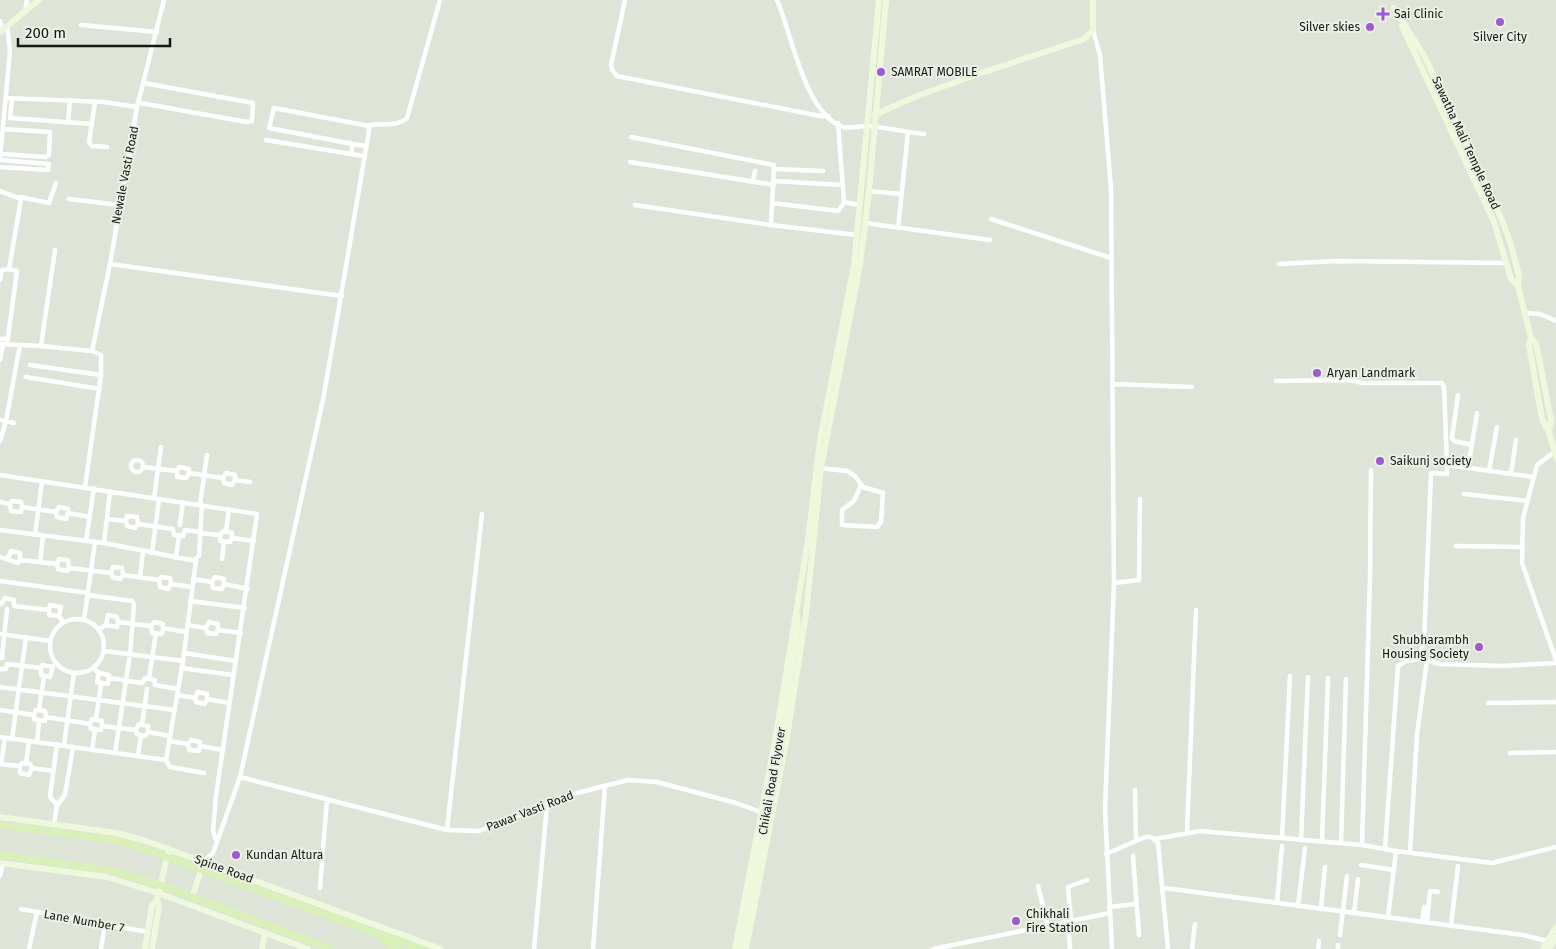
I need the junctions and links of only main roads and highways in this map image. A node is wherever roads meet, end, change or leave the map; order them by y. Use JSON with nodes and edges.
{"nodes":[{"id":1,"x":39,"y":0,"type":"edge"},
{"id":2,"x":879,"y":0,"type":"edge"},
{"id":3,"x":886,"y":0,"type":"edge"},
{"id":4,"x":1092,"y":0,"type":"edge"},
{"id":5,"x":3,"y":29,"type":"edge"},
{"id":6,"x":876,"y":113,"type":"junction"},
{"id":7,"x":868,"y":116,"type":"junction"},
{"id":8,"x":870,"y":127,"type":"junction"},
{"id":9,"x":1518,"y":286,"type":"junction"},
{"id":10,"x":1555,"y":455,"type":"edge"},
{"id":11,"x":819,"y":468,"type":"junction"},
{"id":12,"x":813,"y":523,"type":"junction"},
{"id":13,"x":797,"y":612,"type":"junction"},
{"id":14,"x":806,"y":614,"type":"junction"},
{"id":15,"x":798,"y":625,"type":"junction"},
{"id":16,"x":0,"y":817,"type":"edge"},
{"id":17,"x":0,"y":824,"type":"edge"},
{"id":18,"x":168,"y":852,"type":"junction"},
{"id":19,"x":0,"y":855,"type":"edge"},
{"id":20,"x":204,"y":861,"type":"junction"},
{"id":21,"x":2,"y":863,"type":"edge"},
{"id":22,"x":201,"y":869,"type":"junction"},
{"id":23,"x":159,"y":889,"type":"junction"},
{"id":24,"x":192,"y":897,"type":"junction"},
{"id":25,"x":157,"y":900,"type":"junction"},
{"id":26,"x":1556,"y":927,"type":"edge"},
{"id":27,"x":374,"y":932,"type":"junction"},
{"id":28,"x":265,"y":933,"type":"junction"},
{"id":29,"x":1550,"y":945,"type":"edge"},
{"id":30,"x":298,"y":947,"type":"edge"},
{"id":31,"x":395,"y":948,"type":"edge"},
{"id":32,"x":145,"y":949,"type":"edge"},
{"id":33,"x":152,"y":949,"type":"edge"},
{"id":34,"x":262,"y":949,"type":"edge"},
{"id":35,"x":308,"y":949,"type":"edge"},
{"id":36,"x":332,"y":949,"type":"edge"},
{"id":37,"x":421,"y":949,"type":"edge"},
{"id":38,"x":442,"y":949,"type":"edge"},
{"id":39,"x":735,"y":949,"type":"edge"},
{"id":40,"x":741,"y":949,"type":"edge"},
{"id":41,"x":746,"y":949,"type":"edge"}],
"edges":[{"from":1,"to":5,"type":"main road"},
{"from":2,"to":7,"type":"main road"},
{"from":3,"to":6,"type":"main road"},
{"from":4,"to":6,"type":"main road"},
{"from":6,"to":7,"type":"main road"},
{"from":6,"to":8,"type":"main road"},
{"from":7,"to":8,"type":"main road"},
{"from":8,"to":11,"type":"main road"},
{"from":8,"to":11,"type":"main road"},
{"from":9,"to":9,"type":"main road","name":"Sawatha Mali Temple Road"},
{"from":9,"to":10,"type":"main road","name":"Sawatha Mali Temple Road"},
{"from":11,"to":12,"type":"main road"},
{"from":12,"to":13,"type":"main road"},
{"from":12,"to":14,"type":"main road"},
{"from":13,"to":15,"type":"main road","name":"Chikali Road Flyover"},
{"from":13,"to":39,"type":"main road"},
{"from":14,"to":15,"type":"main road"},
{"from":14,"to":41,"type":"main road"},
{"from":15,"to":40,"type":"main road","name":"Chikali Road Flyover"},
{"from":16,"to":18,"type":"main road","name":"Spine Road"},
{"from":17,"to":18,"type":"main road","name":"Spine Road"},
{"from":18,"to":20,"type":"main road","name":"Spine Road"},
{"from":18,"to":22,"type":"main road","name":"Spine Road"},
{"from":18,"to":23,"type":"main road"},
{"from":19,"to":23,"type":"main road"},
{"from":20,"to":22,"type":"main road"},
{"from":20,"to":38,"type":"main road","name":"Spine Road"},
{"from":21,"to":23,"type":"main road"},
{"from":22,"to":24,"type":"main road"},
{"from":22,"to":27,"type":"main road","name":"Spine Road"},
{"from":23,"to":24,"type":"main road"},
{"from":23,"to":25,"type":"main road"},
{"from":23,"to":28,"type":"main road"},
{"from":24,"to":36,"type":"main road"},
{"from":25,"to":32,"type":"main road"},
{"from":25,"to":33,"type":"main road"},
{"from":26,"to":29,"type":"main road"},
{"from":27,"to":31,"type":"main road"},
{"from":27,"to":37,"type":"main road","name":"Spine Road"},
{"from":28,"to":30,"type":"main road"},
{"from":28,"to":34,"type":"main road"},
{"from":30,"to":35,"type":"main road"}]}
